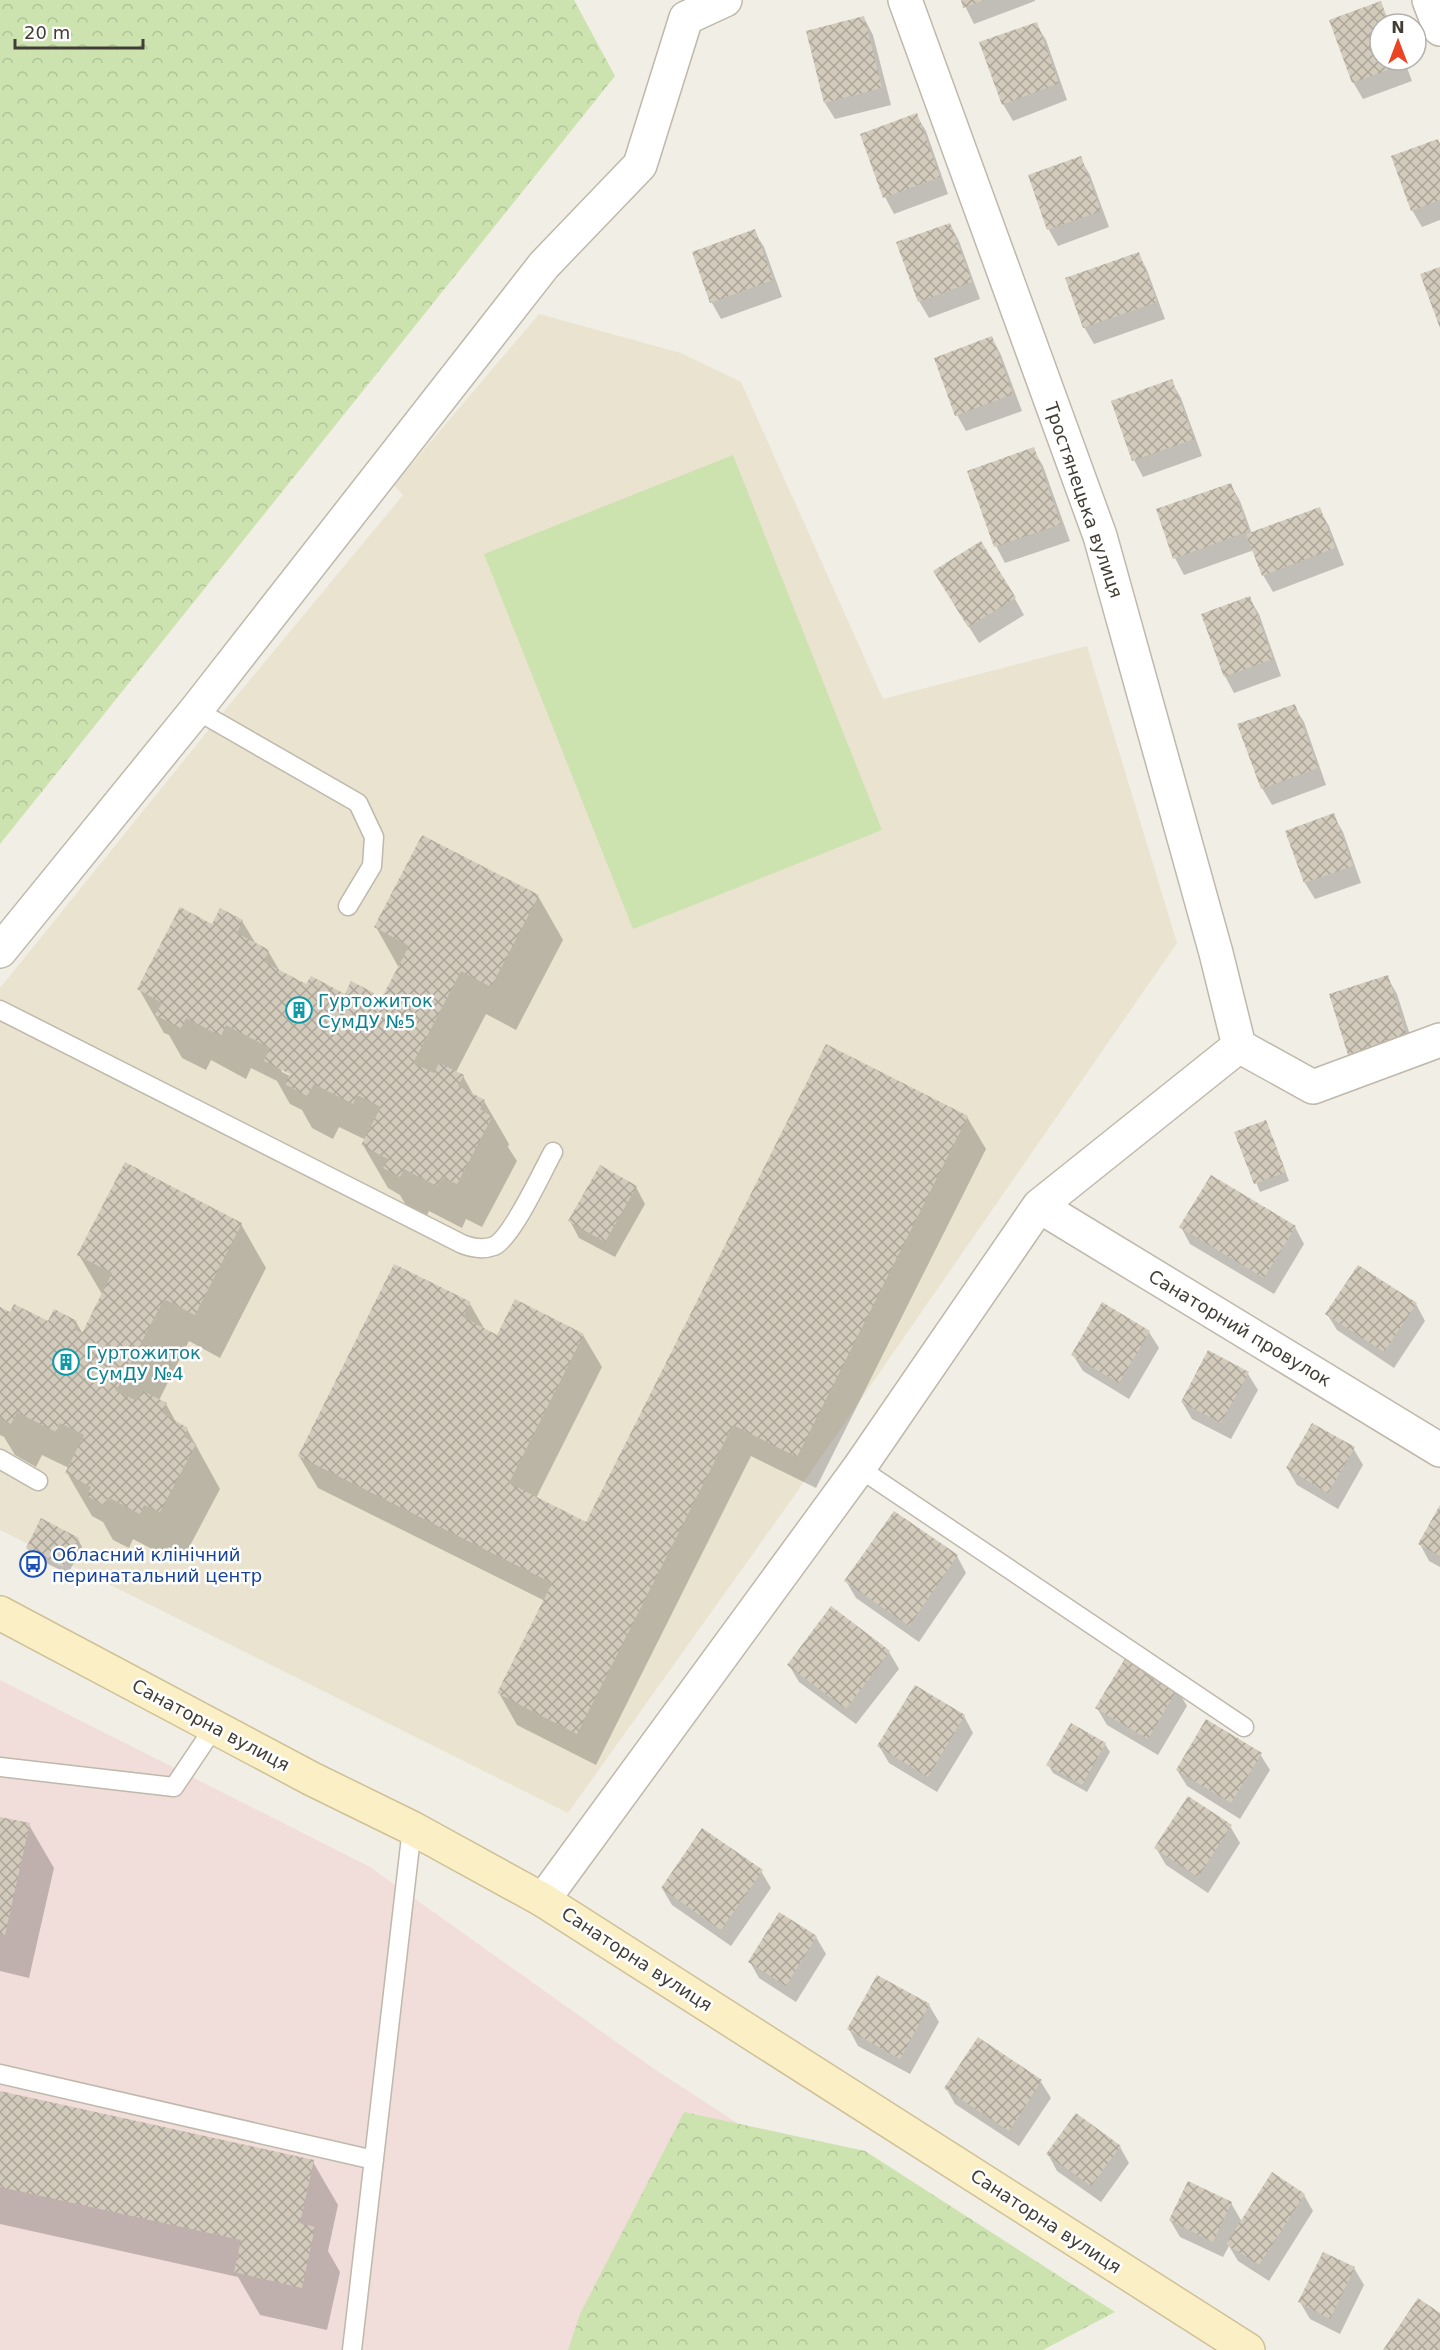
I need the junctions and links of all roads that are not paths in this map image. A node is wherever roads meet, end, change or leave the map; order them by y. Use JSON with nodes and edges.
{"nodes":[{"id":1,"x":725,"y":0,"type":"edge"},
{"id":2,"x":905,"y":0,"type":"edge"},
{"id":3,"x":1429,"y":0,"type":"edge"},
{"id":4,"x":1440,"y":29,"type":"edge"},
{"id":5,"x":196,"y":710,"type":"junction"},
{"id":6,"x":348,"y":906,"type":"dead end"},
{"id":7,"x":0,"y":951,"type":"edge"},
{"id":8,"x":0,"y":1010,"type":"edge"},
{"id":9,"x":1440,"y":1040,"type":"edge"},
{"id":10,"x":1239,"y":1046,"type":"junction"},
{"id":11,"x":553,"y":1152,"type":"dead end"},
{"id":12,"x":1039,"y":1206,"type":"junction"},
{"id":13,"x":1440,"y":1450,"type":"edge"},
{"id":14,"x":0,"y":1460,"type":"edge"},
{"id":15,"x":859,"y":1468,"type":"junction"},
{"id":16,"x":38,"y":1481,"type":"dead end"},
{"id":17,"x":0,"y":1612,"type":"edge"},
{"id":18,"x":215,"y":1726,"type":"junction"},
{"id":19,"x":1244,"y":1727,"type":"dead end"},
{"id":20,"x":0,"y":1767,"type":"edge"},
{"id":21,"x":412,"y":1828,"type":"junction"},
{"id":22,"x":543,"y":1900,"type":"junction"},
{"id":23,"x":0,"y":2074,"type":"edge"},
{"id":24,"x":374,"y":2160,"type":"junction"},
{"id":25,"x":352,"y":2350,"type":"edge"},
{"id":26,"x":1248,"y":2350,"type":"edge"}],
"edges":[{"from":1,"to":5,"type":"street"},
{"from":2,"to":10,"type":"street","name":"Тростянецька вулиця"},
{"from":3,"to":4,"type":"street"},
{"from":5,"to":6,"type":"lane"},
{"from":5,"to":7,"type":"street"},
{"from":8,"to":11,"type":"lane"},
{"from":9,"to":10,"type":"street"},
{"from":10,"to":12,"type":"street"},
{"from":12,"to":13,"type":"street","name":"Санаторний провулок"},
{"from":12,"to":15,"type":"street"},
{"from":14,"to":16,"type":"lane"},
{"from":15,"to":19,"type":"lane"},
{"from":15,"to":22,"type":"street"},
{"from":17,"to":18,"type":"main road","name":"Санаторна вулиця"},
{"from":18,"to":20,"type":"lane"},
{"from":18,"to":21,"type":"main road","name":"Санаторна вулиця"},
{"from":21,"to":22,"type":"main road","name":"Санаторна вулиця"},
{"from":21,"to":24,"type":"lane"},
{"from":22,"to":26,"type":"main road","name":"Санаторна вулиця"},
{"from":23,"to":24,"type":"lane"},
{"from":24,"to":25,"type":"lane"}]}
